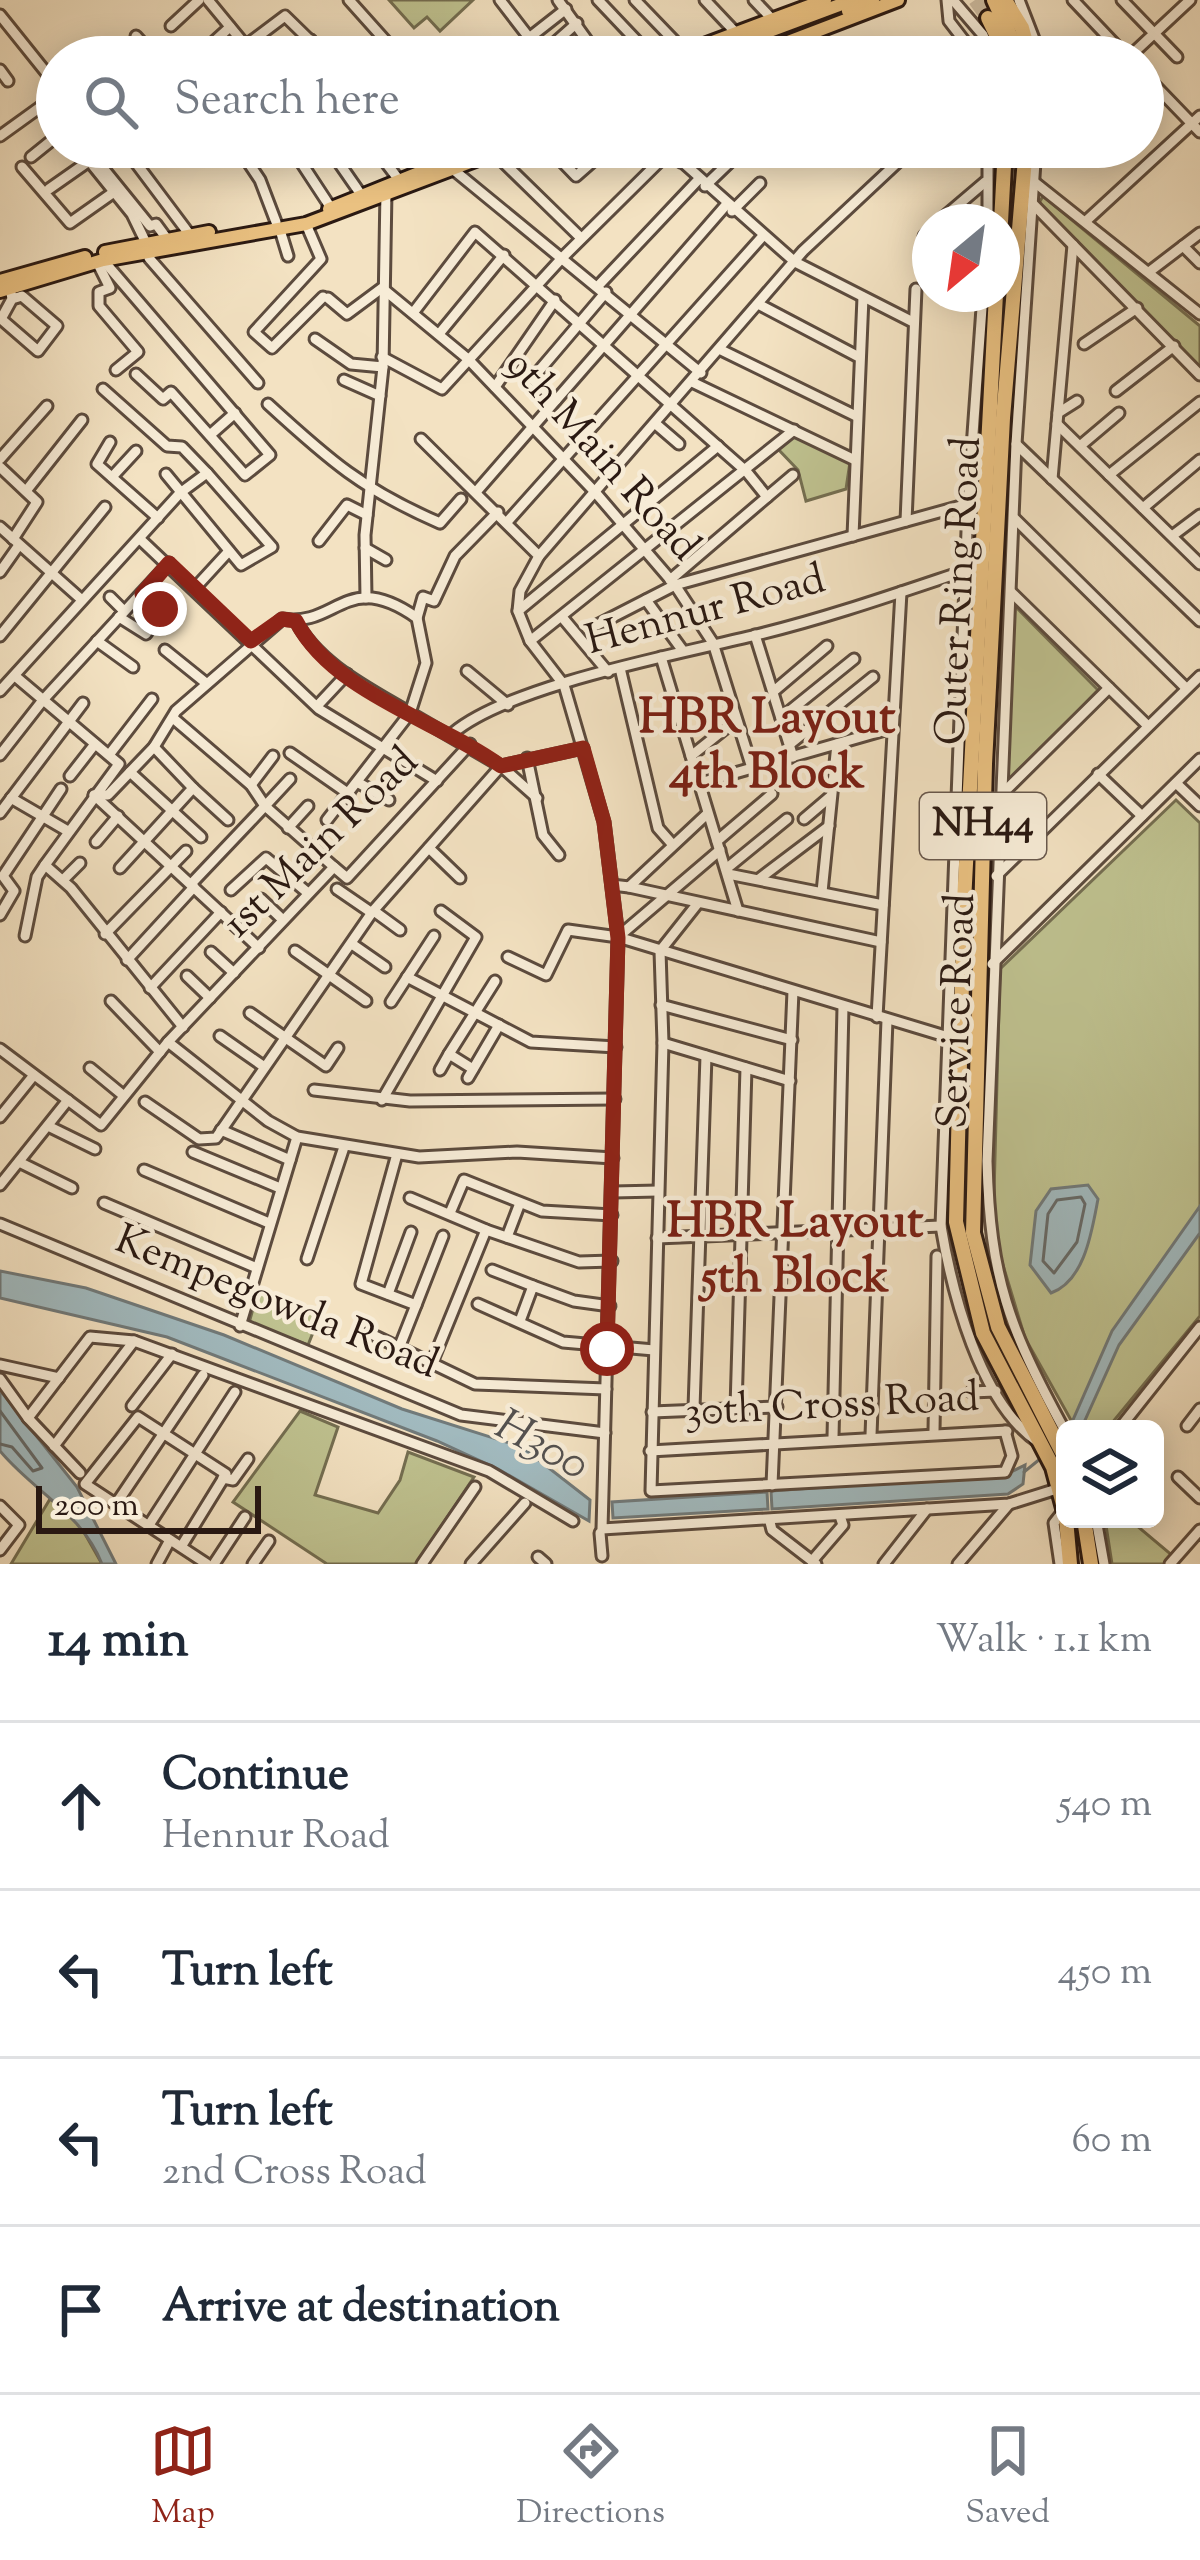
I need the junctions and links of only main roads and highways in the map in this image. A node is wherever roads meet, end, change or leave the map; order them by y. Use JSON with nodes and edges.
{"nodes":[{"id":1,"x":853,"y":0,"type":"edge"},
{"id":2,"x":873,"y":0,"type":"edge"},
{"id":3,"x":898,"y":0,"type":"edge"},
{"id":4,"x":994,"y":0,"type":"tunnel mouth"},
{"id":5,"x":1005,"y":0,"type":"edge"},
{"id":6,"x":819,"y":1,"type":"edge"},
{"id":7,"x":988,"y":18,"type":"tunnel mouth"},
{"id":8,"x":731,"y":36,"type":"edge"},
{"id":9,"x":756,"y":36,"type":"edge"},
{"id":10,"x":783,"y":36,"type":"edge"},
{"id":11,"x":804,"y":36,"type":"edge"},
{"id":12,"x":997,"y":36,"type":"edge"},
{"id":13,"x":1010,"y":36,"type":"edge"},
{"id":14,"x":1024,"y":36,"type":"edge"},
{"id":15,"x":434,"y":168,"type":"edge"},
{"id":16,"x":460,"y":168,"type":"edge"},
{"id":17,"x":1004,"y":168,"type":"edge"},
{"id":18,"x":1024,"y":168,"type":"edge"},
{"id":19,"x":417,"y":178,"type":"junction"},
{"id":20,"x":387,"y":192,"type":"junction"},
{"id":21,"x":1002,"y":204,"type":"edge"},
{"id":22,"x":1020,"y":225,"type":"edge"},
{"id":23,"x":278,"y":226,"type":"junction"},
{"id":24,"x":195,"y":233,"type":"junction"},
{"id":25,"x":1020,"y":242,"type":"edge"},
{"id":26,"x":148,"y":247,"type":"junction"},
{"id":27,"x":1028,"y":257,"type":"road end"},
{"id":28,"x":5,"y":284,"type":"edge"},
{"id":29,"x":996,"y":312,"type":"edge"},
{"id":30,"x":1012,"y":312,"type":"edge"},
{"id":31,"x":1056,"y":1453,"type":"edge"},
{"id":32,"x":1056,"y":1460,"type":"edge"},
{"id":33,"x":1066,"y":1528,"type":"edge"},
{"id":34,"x":1085,"y":1528,"type":"edge"},
{"id":35,"x":1070,"y":1564,"type":"edge"},
{"id":36,"x":1091,"y":1564,"type":"edge"}],
"edges":[{"from":1,"to":9,"type":"main road"},
{"from":2,"to":10,"type":"main road"},
{"from":3,"to":11,"type":"main road"},
{"from":4,"to":13,"type":"highway"},
{"from":5,"to":14,"type":"highway"},
{"from":6,"to":8,"type":"main road"},
{"from":7,"to":12,"type":"highway"},
{"from":15,"to":19,"type":"main road"},
{"from":16,"to":19,"type":"main road"},
{"from":17,"to":21,"type":"highway"},
{"from":18,"to":22,"type":"highway","name":"Outer Ring Road","number":"NH44"},
{"from":19,"to":20,"type":"main road"},
{"from":19,"to":20,"type":"main road"},
{"from":20,"to":23,"type":"main road"},
{"from":20,"to":23,"type":"main road"},
{"from":23,"to":24,"type":"main road"},
{"from":24,"to":26,"type":"main road"},
{"from":24,"to":26,"type":"main road"},
{"from":25,"to":27,"type":"highway"},
{"from":26,"to":28,"type":"main road"},
{"from":26,"to":28,"type":"main road"},
{"from":29,"to":32,"type":"highway","name":"Outer Ring Road","number":"NH44"},
{"from":30,"to":31,"type":"highway","name":"Outer Ring Road","number":"NH44"},
{"from":33,"to":35,"type":"highway","number":"NH44"},
{"from":34,"to":36,"type":"highway"}]}
